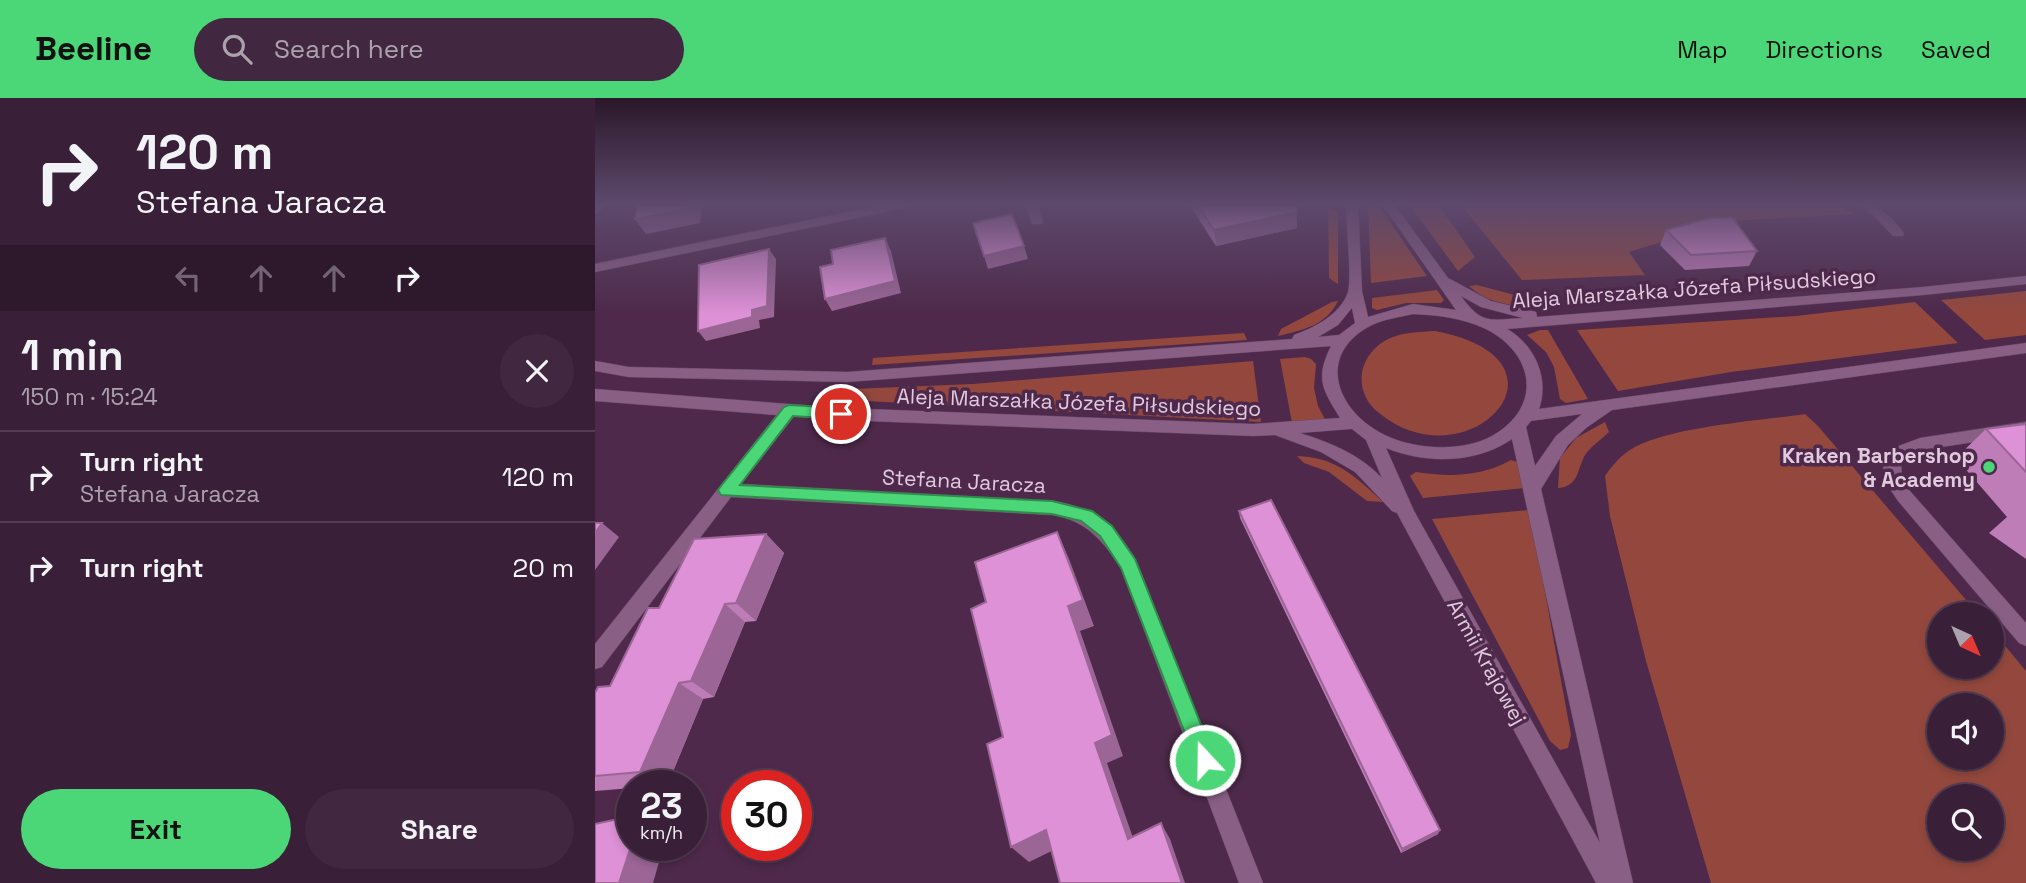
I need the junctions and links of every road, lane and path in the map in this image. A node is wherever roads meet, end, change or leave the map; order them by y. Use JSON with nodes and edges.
{"nodes":[{"id":1,"x":728,"y":241,"type":"edge"},
{"id":2,"x":1353,"y":241,"type":"edge"},
{"id":3,"x":1415,"y":241,"type":"edge"},
{"id":4,"x":595,"y":268,"type":"edge"},
{"id":5,"x":1444,"y":280,"type":"junction"},
{"id":6,"x":2026,"y":280,"type":"edge"},
{"id":7,"x":1355,"y":291,"type":"junction"},
{"id":8,"x":1468,"y":316,"type":"junction"},
{"id":9,"x":1563,"y":320,"type":"junction"},
{"id":10,"x":1362,"y":322,"type":"junction"},
{"id":11,"x":1491,"y":325,"type":"junction"},
{"id":12,"x":1340,"y":340,"type":"junction"},
{"id":13,"x":1262,"y":347,"type":"junction"},
{"id":14,"x":2026,"y":348,"type":"edge"},
{"id":15,"x":595,"y":366,"type":"edge"},
{"id":16,"x":595,"y":394,"type":"edge"},
{"id":17,"x":1615,"y":404,"type":"junction"},
{"id":18,"x":789,"y":411,"type":"junction"},
{"id":19,"x":1523,"y":422,"type":"junction"},
{"id":20,"x":1352,"y":423,"type":"junction"},
{"id":21,"x":2026,"y":428,"type":"edge"},
{"id":22,"x":1273,"y":431,"type":"junction"},
{"id":23,"x":1373,"y":437,"type":"junction"},
{"id":24,"x":1533,"y":487,"type":"junction"},
{"id":25,"x":726,"y":490,"type":"junction"},
{"id":26,"x":1406,"y":513,"type":"junction"},
{"id":27,"x":2026,"y":637,"type":"edge"},
{"id":28,"x":595,"y":660,"type":"edge"},
{"id":29,"x":1251,"y":883,"type":"edge"},
{"id":30,"x":1609,"y":883,"type":"edge"},
{"id":31,"x":1621,"y":883,"type":"edge"}],
"edges":[{"from":1,"to":4,"type":"main road"},
{"from":2,"to":7,"type":"main road"},
{"from":3,"to":5,"type":"main road"},
{"from":5,"to":8,"type":"main road"},
{"from":5,"to":9,"type":"main road"},
{"from":6,"to":9,"type":"main road","name":"Aleja Marszałka Józefa Piłsudskiego"},
{"from":7,"to":10,"type":"main road"},
{"from":7,"to":13,"type":"main road"},
{"from":8,"to":10,"type":"main road"},
{"from":8,"to":11,"type":"main road"},
{"from":9,"to":11,"type":"main road","name":"Aleja Marszałka Józefa Piłsudskiego"},
{"from":10,"to":12,"type":"main road"},
{"from":11,"to":19,"type":"main road"},
{"from":12,"to":13,"type":"main road","name":"Aleja Marszałka Józefa Piłsudskiego"},
{"from":12,"to":20,"type":"main road"},
{"from":13,"to":15,"type":"main road","name":"Aleja Marszałka Józefa Piłsudskiego"},
{"from":14,"to":17,"type":"main road"},
{"from":16,"to":18,"type":"main road","name":"Aleja Marszałka Józefa Piłsudskiego"},
{"from":17,"to":19,"type":"main road"},
{"from":17,"to":24,"type":"main road"},
{"from":18,"to":22,"type":"main road","name":"Aleja Marszałka Józefa Piłsudskiego"},
{"from":18,"to":25,"type":"main road"},
{"from":19,"to":23,"type":"main road"},
{"from":19,"to":24,"type":"main road"},
{"from":20,"to":22,"type":"main road","name":"Aleja Marszałka Józefa Piłsudskiego"},
{"from":20,"to":23,"type":"main road"},
{"from":21,"to":27,"type":"main road"},
{"from":22,"to":26,"type":"main road"},
{"from":23,"to":26,"type":"main road","name":"Armii Krajowej"},
{"from":24,"to":31,"type":"main road"},
{"from":25,"to":28,"type":"main road"},
{"from":25,"to":29,"type":"main road","name":"Stefana Jaracza"},
{"from":26,"to":30,"type":"main road","name":"Armii Krajowej"}]}
